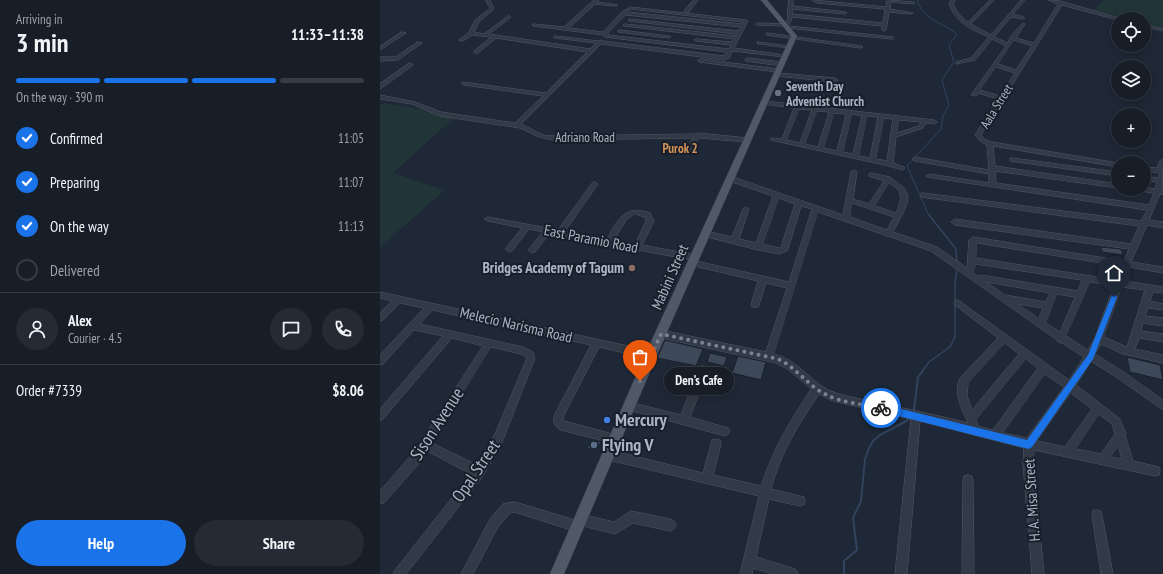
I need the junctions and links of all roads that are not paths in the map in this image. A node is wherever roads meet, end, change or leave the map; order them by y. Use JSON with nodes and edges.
{"nodes":[{"id":1,"x":488,"y":0,"type":"edge"},
{"id":2,"x":696,"y":0,"type":"edge"},
{"id":3,"x":715,"y":0,"type":"edge"},
{"id":4,"x":720,"y":0,"type":"edge"},
{"id":5,"x":764,"y":0,"type":"edge"},
{"id":6,"x":791,"y":0,"type":"edge"},
{"id":7,"x":814,"y":0,"type":"edge"},
{"id":8,"x":954,"y":0,"type":"edge"},
{"id":9,"x":992,"y":0,"type":"edge"},
{"id":10,"x":1023,"y":0,"type":"edge"},
{"id":11,"x":1050,"y":0,"type":"edge"},
{"id":12,"x":596,"y":1,"type":"edge"},
{"id":13,"x":1058,"y":2,"type":"junction"},
{"id":14,"x":823,"y":3,"type":"junction"},
{"id":15,"x":616,"y":5,"type":"dead end"},
{"id":16,"x":888,"y":5,"type":"edge"},
{"id":17,"x":790,"y":7,"type":"junction"},
{"id":18,"x":815,"y":9,"type":"junction"},
{"id":19,"x":687,"y":12,"type":"junction"},
{"id":20,"x":624,"y":13,"type":"junction"},
{"id":21,"x":845,"y":13,"type":"dead end"},
{"id":22,"x":635,"y":14,"type":"junction"},
{"id":23,"x":790,"y":15,"type":"junction"},
{"id":24,"x":1010,"y":15,"type":"junction"},
{"id":25,"x":1111,"y":16,"type":"edge"},
{"id":26,"x":508,"y":17,"type":"dead end"},
{"id":27,"x":630,"y":20,"type":"junction"},
{"id":28,"x":682,"y":20,"type":"junction"},
{"id":29,"x":758,"y":24,"type":"dead end"},
{"id":30,"x":968,"y":24,"type":"junction"},
{"id":31,"x":534,"y":25,"type":"dead end"},
{"id":32,"x":626,"y":25,"type":"junction"},
{"id":33,"x":744,"y":26,"type":"junction"},
{"id":34,"x":787,"y":26,"type":"junction"},
{"id":35,"x":1151,"y":27,"type":"edge"},
{"id":36,"x":565,"y":29,"type":"junction"},
{"id":37,"x":1163,"y":30,"type":"edge"},
{"id":38,"x":620,"y":31,"type":"junction"},
{"id":39,"x":673,"y":31,"type":"junction"},
{"id":40,"x":835,"y":32,"type":"junction"},
{"id":41,"x":404,"y":33,"type":"dead end"},
{"id":42,"x":471,"y":33,"type":"junction"},
{"id":43,"x":740,"y":33,"type":"junction"},
{"id":44,"x":700,"y":34,"type":"junction"},
{"id":45,"x":769,"y":34,"type":"dead end"},
{"id":46,"x":485,"y":35,"type":"junction"},
{"id":47,"x":604,"y":35,"type":"junction"},
{"id":48,"x":496,"y":36,"type":"junction"},
{"id":49,"x":992,"y":36,"type":"junction"},
{"id":50,"x":555,"y":37,"type":"dead end"},
{"id":51,"x":615,"y":37,"type":"junction"},
{"id":52,"x":668,"y":37,"type":"junction"},
{"id":53,"x":793,"y":37,"type":"junction"},
{"id":54,"x":737,"y":38,"type":"junction"},
{"id":55,"x":890,"y":38,"type":"dead end"},
{"id":56,"x":1012,"y":38,"type":"junction"},
{"id":57,"x":461,"y":40,"type":"dead end"},
{"id":58,"x":696,"y":40,"type":"junction"},
{"id":59,"x":420,"y":43,"type":"dead end"},
{"id":60,"x":599,"y":43,"type":"junction"},
{"id":61,"x":664,"y":43,"type":"junction"},
{"id":62,"x":760,"y":43,"type":"dead end"},
{"id":63,"x":832,"y":44,"type":"junction"},
{"id":64,"x":1008,"y":45,"type":"junction"},
{"id":65,"x":1034,"y":45,"type":"junction"},
{"id":66,"x":691,"y":46,"type":"junction"},
{"id":67,"x":789,"y":47,"type":"junction"},
{"id":68,"x":861,"y":47,"type":"dead end"},
{"id":69,"x":732,"y":48,"type":"junction"},
{"id":70,"x":380,"y":49,"type":"edge"},
{"id":71,"x":594,"y":49,"type":"junction"},
{"id":72,"x":476,"y":52,"type":"dead end"},
{"id":73,"x":785,"y":56,"type":"junction"},
{"id":74,"x":380,"y":59,"type":"edge"},
{"id":75,"x":748,"y":60,"type":"dead end"},
{"id":76,"x":958,"y":63,"type":"dead end"},
{"id":77,"x":782,"y":64,"type":"junction"},
{"id":78,"x":410,"y":65,"type":"dead end"},
{"id":79,"x":994,"y":65,"type":"junction"},
{"id":80,"x":778,"y":72,"type":"junction"},
{"id":81,"x":1017,"y":72,"type":"junction"},
{"id":82,"x":835,"y":80,"type":"dead end"},
{"id":83,"x":464,"y":83,"type":"dead end"},
{"id":84,"x":380,"y":87,"type":"edge"},
{"id":85,"x":388,"y":88,"type":"dead end"},
{"id":86,"x":547,"y":95,"type":"junction"},
{"id":87,"x":380,"y":96,"type":"edge"},
{"id":88,"x":1000,"y":98,"type":"junction"},
{"id":89,"x":765,"y":103,"type":"junction"},
{"id":90,"x":797,"y":107,"type":"junction"},
{"id":91,"x":815,"y":109,"type":"junction"},
{"id":92,"x":832,"y":111,"type":"junction"},
{"id":93,"x":849,"y":112,"type":"junction"},
{"id":94,"x":865,"y":114,"type":"junction"},
{"id":95,"x":881,"y":116,"type":"junction"},
{"id":96,"x":896,"y":118,"type":"junction"},
{"id":97,"x":924,"y":120,"type":"junction"},
{"id":98,"x":934,"y":122,"type":"dead end"},
{"id":99,"x":517,"y":125,"type":"junction"},
{"id":100,"x":698,"y":135,"type":"junction"},
{"id":101,"x":894,"y":136,"type":"junction"},
{"id":102,"x":773,"y":139,"type":"dead end"},
{"id":103,"x":748,"y":140,"type":"junction"},
{"id":104,"x":784,"y":141,"type":"junction"},
{"id":105,"x":990,"y":144,"type":"junction"},
{"id":106,"x":802,"y":145,"type":"junction"},
{"id":107,"x":1012,"y":148,"type":"junction"},
{"id":108,"x":820,"y":150,"type":"junction"},
{"id":109,"x":688,"y":152,"type":"dead end"},
{"id":110,"x":839,"y":154,"type":"junction"},
{"id":111,"x":856,"y":157,"type":"junction"},
{"id":112,"x":915,"y":159,"type":"dead end"},
{"id":113,"x":1012,"y":160,"type":"junction"},
{"id":114,"x":873,"y":161,"type":"junction"},
{"id":115,"x":1163,"y":161,"type":"edge"},
{"id":116,"x":890,"y":164,"type":"junction"},
{"id":117,"x":1111,"y":164,"type":"edge"},
{"id":118,"x":902,"y":168,"type":"dead end"},
{"id":119,"x":1151,"y":169,"type":"edge"},
{"id":120,"x":991,"y":170,"type":"junction"},
{"id":121,"x":1162,"y":170,"type":"edge"},
{"id":122,"x":854,"y":172,"type":"dead end"},
{"id":123,"x":1014,"y":172,"type":"junction"},
{"id":124,"x":1111,"y":173,"type":"edge"},
{"id":125,"x":871,"y":175,"type":"dead end"},
{"id":126,"x":929,"y":176,"type":"dead end"},
{"id":127,"x":731,"y":179,"type":"junction"},
{"id":128,"x":888,"y":179,"type":"junction"},
{"id":129,"x":1151,"y":179,"type":"edge"},
{"id":130,"x":1162,"y":180,"type":"edge"},
{"id":131,"x":595,"y":184,"type":"dead end"},
{"id":132,"x":1111,"y":185,"type":"edge"},
{"id":133,"x":993,"y":186,"type":"junction"},
{"id":134,"x":1160,"y":192,"type":"edge"},
{"id":135,"x":777,"y":194,"type":"junction"},
{"id":136,"x":923,"y":195,"type":"dead end"},
{"id":137,"x":849,"y":200,"type":"junction"},
{"id":138,"x":799,"y":202,"type":"junction"},
{"id":139,"x":871,"y":207,"type":"junction"},
{"id":140,"x":816,"y":208,"type":"junction"},
{"id":141,"x":1151,"y":208,"type":"junction"},
{"id":142,"x":746,"y":209,"type":"dead end"},
{"id":143,"x":898,"y":216,"type":"junction"},
{"id":144,"x":846,"y":218,"type":"junction"},
{"id":145,"x":488,"y":219,"type":"dead end"},
{"id":146,"x":955,"y":222,"type":"dead end"},
{"id":147,"x":1145,"y":223,"type":"junction"},
{"id":148,"x":1163,"y":225,"type":"edge"},
{"id":149,"x":527,"y":227,"type":"junction"},
{"id":150,"x":548,"y":231,"type":"junction"},
{"id":151,"x":889,"y":233,"type":"junction"},
{"id":152,"x":559,"y":234,"type":"junction"},
{"id":153,"x":706,"y":234,"type":"junction"},
{"id":154,"x":734,"y":241,"type":"junction"},
{"id":155,"x":608,"y":243,"type":"junction"},
{"id":156,"x":758,"y":247,"type":"junction"},
{"id":157,"x":1133,"y":247,"type":"junction"},
{"id":158,"x":637,"y":248,"type":"junction"},
{"id":159,"x":509,"y":249,"type":"dead end"},
{"id":160,"x":532,"y":250,"type":"dead end"},
{"id":161,"x":694,"y":260,"type":"junction"},
{"id":162,"x":972,"y":260,"type":"junction"},
{"id":163,"x":1126,"y":264,"type":"junction"},
{"id":164,"x":1163,"y":270,"type":"edge"},
{"id":165,"x":970,"y":274,"type":"junction"},
{"id":166,"x":1087,"y":278,"type":"junction"},
{"id":167,"x":763,"y":279,"type":"junction"},
{"id":168,"x":978,"y":279,"type":"junction"},
{"id":169,"x":1119,"y":283,"type":"junction"},
{"id":170,"x":792,"y":286,"type":"junction"},
{"id":171,"x":1150,"y":288,"type":"junction"},
{"id":172,"x":1055,"y":290,"type":"junction"},
{"id":173,"x":1163,"y":290,"type":"edge"},
{"id":174,"x":380,"y":294,"type":"edge"},
{"id":175,"x":1080,"y":295,"type":"junction"},
{"id":176,"x":1004,"y":298,"type":"junction"},
{"id":177,"x":399,"y":299,"type":"junction"},
{"id":178,"x":1028,"y":302,"type":"junction"},
{"id":179,"x":958,"y":303,"type":"dead end"},
{"id":180,"x":1145,"y":304,"type":"junction"},
{"id":181,"x":755,"y":305,"type":"dead end"},
{"id":182,"x":431,"y":306,"type":"junction"},
{"id":183,"x":1048,"y":306,"type":"junction"},
{"id":184,"x":1163,"y":307,"type":"edge"},
{"id":185,"x":1023,"y":312,"type":"junction"},
{"id":186,"x":380,"y":318,"type":"edge"},
{"id":187,"x":1141,"y":319,"type":"junction"},
{"id":188,"x":1163,"y":322,"type":"edge"},
{"id":189,"x":1041,"y":324,"type":"junction"},
{"id":190,"x":413,"y":326,"type":"junction"},
{"id":191,"x":450,"y":334,"type":"junction"},
{"id":192,"x":661,"y":334,"type":"junction"},
{"id":193,"x":1136,"y":334,"type":"junction"},
{"id":194,"x":1004,"y":338,"type":"junction"},
{"id":195,"x":1163,"y":338,"type":"edge"},
{"id":196,"x":1062,"y":339,"type":"junction"},
{"id":197,"x":1099,"y":339,"type":"junction"},
{"id":198,"x":489,"y":343,"type":"junction"},
{"id":199,"x":597,"y":343,"type":"junction"},
{"id":200,"x":1130,"y":352,"type":"junction"},
{"id":201,"x":1024,"y":354,"type":"junction"},
{"id":202,"x":651,"y":355,"type":"junction"},
{"id":203,"x":769,"y":356,"type":"junction"},
{"id":204,"x":1090,"y":356,"type":"junction"},
{"id":205,"x":1163,"y":359,"type":"edge"},
{"id":206,"x":380,"y":361,"type":"edge"},
{"id":207,"x":1044,"y":368,"type":"junction"},
{"id":208,"x":703,"y":370,"type":"dead end"},
{"id":209,"x":1070,"y":387,"type":"junction"},
{"id":210,"x":816,"y":388,"type":"junction"},
{"id":211,"x":629,"y":406,"type":"junction"},
{"id":212,"x":1163,"y":406,"type":"edge"},
{"id":213,"x":1098,"y":408,"type":"junction"},
{"id":214,"x":916,"y":415,"type":"junction"},
{"id":215,"x":380,"y":416,"type":"edge"},
{"id":216,"x":971,"y":419,"type":"junction"},
{"id":217,"x":684,"y":421,"type":"junction"},
{"id":218,"x":975,"y":430,"type":"junction"},
{"id":219,"x":725,"y":431,"type":"dead end"},
{"id":220,"x":1121,"y":433,"type":"junction"},
{"id":221,"x":995,"y":436,"type":"junction"},
{"id":222,"x":616,"y":439,"type":"junction"},
{"id":223,"x":716,"y":444,"type":"dead end"},
{"id":224,"x":1029,"y":444,"type":"junction"},
{"id":225,"x":426,"y":445,"type":"junction"},
{"id":226,"x":1067,"y":453,"type":"junction"},
{"id":227,"x":609,"y":455,"type":"junction"},
{"id":228,"x":1103,"y":460,"type":"junction"},
{"id":229,"x":1129,"y":466,"type":"junction"},
{"id":230,"x":1154,"y":471,"type":"dead end"},
{"id":231,"x":479,"y":472,"type":"junction"},
{"id":232,"x":707,"y":479,"type":"junction"},
{"id":233,"x":968,"y":480,"type":"dead end"},
{"id":234,"x":766,"y":493,"type":"junction"},
{"id":235,"x":380,"y":499,"type":"edge"},
{"id":236,"x":800,"y":501,"type":"dead end"},
{"id":237,"x":1097,"y":515,"type":"dead end"},
{"id":238,"x":579,"y":523,"type":"junction"},
{"id":239,"x":670,"y":525,"type":"dead end"},
{"id":240,"x":749,"y":561,"type":"junction"},
{"id":241,"x":399,"y":574,"type":"edge"},
{"id":242,"x":466,"y":574,"type":"edge"},
{"id":243,"x":557,"y":574,"type":"edge"},
{"id":244,"x":746,"y":574,"type":"edge"},
{"id":245,"x":792,"y":574,"type":"edge"},
{"id":246,"x":901,"y":574,"type":"edge"},
{"id":247,"x":968,"y":574,"type":"edge"},
{"id":248,"x":1038,"y":574,"type":"edge"},
{"id":249,"x":1107,"y":574,"type":"edge"}],
"edges":[{"from":1,"to":42,"type":"street"},
{"from":2,"to":19,"type":"street"},
{"from":3,"to":4,"type":"street"},
{"from":5,"to":34,"type":"main road"},
{"from":6,"to":17,"type":"street"},
{"from":7,"to":14,"type":"street"},
{"from":8,"to":30,"type":"street"},
{"from":9,"to":30,"type":"street"},
{"from":10,"to":24,"type":"street"},
{"from":11,"to":13,"type":"street"},
{"from":12,"to":15,"type":"street"},
{"from":12,"to":36,"type":"street"},
{"from":13,"to":25,"type":"street"},
{"from":13,"to":65,"type":"street","name":"Aala Street"},
{"from":14,"to":16,"type":"street"},
{"from":14,"to":18,"type":"street"},
{"from":16,"to":16,"type":"street"},
{"from":16,"to":23,"type":"street"},
{"from":17,"to":18,"type":"street"},
{"from":17,"to":23,"type":"street"},
{"from":18,"to":21,"type":"street"},
{"from":19,"to":20,"type":"street"},
{"from":19,"to":28,"type":"street"},
{"from":19,"to":33,"type":"street"},
{"from":20,"to":22,"type":"street"},
{"from":20,"to":47,"type":"street"},
{"from":22,"to":27,"type":"street"},
{"from":22,"to":28,"type":"street"},
{"from":23,"to":34,"type":"street"},
{"from":24,"to":49,"type":"street"},
{"from":24,"to":56,"type":"street"},
{"from":26,"to":46,"type":"street"},
{"from":27,"to":32,"type":"street"},
{"from":27,"to":43,"type":"street"},
{"from":28,"to":33,"type":"street"},
{"from":29,"to":34,"type":"street"},
{"from":30,"to":49,"type":"street"},
{"from":31,"to":36,"type":"street"},
{"from":32,"to":38,"type":"street"},
{"from":32,"to":39,"type":"street"},
{"from":33,"to":43,"type":"street"},
{"from":34,"to":40,"type":"street"},
{"from":34,"to":53,"type":"main road"},
{"from":35,"to":37,"type":"street"},
{"from":36,"to":47,"type":"street"},
{"from":38,"to":51,"type":"street"},
{"from":38,"to":52,"type":"street"},
{"from":39,"to":44,"type":"street"},
{"from":39,"to":52,"type":"street"},
{"from":40,"to":55,"type":"street"},
{"from":40,"to":63,"type":"street"},
{"from":41,"to":70,"type":"street"},
{"from":42,"to":46,"type":"street"},
{"from":42,"to":57,"type":"street"},
{"from":43,"to":54,"type":"street"},
{"from":44,"to":54,"type":"street"},
{"from":44,"to":58,"type":"street"},
{"from":45,"to":53,"type":"street"},
{"from":46,"to":48,"type":"street"},
{"from":47,"to":51,"type":"street"},
{"from":47,"to":60,"type":"street"},
{"from":48,"to":71,"type":"street"},
{"from":48,"to":72,"type":"street"},
{"from":49,"to":64,"type":"street"},
{"from":49,"to":76,"type":"street"},
{"from":50,"to":60,"type":"street"},
{"from":51,"to":61,"type":"street"},
{"from":52,"to":61,"type":"street"},
{"from":53,"to":63,"type":"street"},
{"from":53,"to":67,"type":"main road","name":"Mabini Street"},
{"from":54,"to":69,"type":"street"},
{"from":56,"to":64,"type":"street"},
{"from":56,"to":65,"type":"street"},
{"from":58,"to":66,"type":"street"},
{"from":58,"to":69,"type":"street"},
{"from":59,"to":74,"type":"street"},
{"from":60,"to":69,"type":"street"},
{"from":60,"to":71,"type":"street"},
{"from":61,"to":66,"type":"street"},
{"from":62,"to":67,"type":"street"},
{"from":63,"to":68,"type":"street"},
{"from":64,"to":79,"type":"street"},
{"from":65,"to":81,"type":"street","name":"Aala Street"},
{"from":66,"to":69,"type":"street"},
{"from":67,"to":73,"type":"main road","name":"Mabini Street"},
{"from":69,"to":73,"type":"street"},
{"from":71,"to":80,"type":"street"},
{"from":71,"to":86,"type":"street"},
{"from":73,"to":77,"type":"main road","name":"Mabini Street"},
{"from":75,"to":77,"type":"street"},
{"from":77,"to":80,"type":"main road","name":"Mabini Street"},
{"from":78,"to":84,"type":"street"},
{"from":79,"to":81,"type":"street"},
{"from":79,"to":88,"type":"street"},
{"from":80,"to":82,"type":"street"},
{"from":80,"to":89,"type":"main road","name":"Mabini Street"},
{"from":81,"to":88,"type":"street","name":"Aala Street"},
{"from":83,"to":86,"type":"street"},
{"from":85,"to":87,"type":"street"},
{"from":86,"to":99,"type":"street"},
{"from":87,"to":99,"type":"street","name":"Adriano Road"},
{"from":88,"to":105,"type":"street","name":"Aala Street"},
{"from":89,"to":90,"type":"street"},
{"from":89,"to":103,"type":"main road","name":"Mabini Street"},
{"from":90,"to":91,"type":"street"},
{"from":90,"to":104,"type":"street"},
{"from":91,"to":92,"type":"street"},
{"from":91,"to":106,"type":"street"},
{"from":92,"to":93,"type":"street"},
{"from":92,"to":108,"type":"street"},
{"from":93,"to":94,"type":"street"},
{"from":93,"to":110,"type":"street"},
{"from":94,"to":95,"type":"street"},
{"from":94,"to":111,"type":"street"},
{"from":95,"to":96,"type":"street"},
{"from":95,"to":114,"type":"street"},
{"from":96,"to":97,"type":"street"},
{"from":96,"to":101,"type":"street"},
{"from":97,"to":98,"type":"street"},
{"from":97,"to":101,"type":"street"},
{"from":99,"to":100,"type":"street","name":"Adriano Road"},
{"from":100,"to":103,"type":"street","name":"Adriano Road"},
{"from":100,"to":109,"type":"street"},
{"from":101,"to":116,"type":"street"},
{"from":102,"to":104,"type":"street"},
{"from":103,"to":127,"type":"main road","name":"Mabini Street"},
{"from":104,"to":106,"type":"street"},
{"from":105,"to":107,"type":"street","name":"Aala Street"},
{"from":105,"to":120,"type":"street"},
{"from":106,"to":108,"type":"street"},
{"from":107,"to":113,"type":"street"},
{"from":107,"to":117,"type":"street","name":"Aala Street"},
{"from":108,"to":110,"type":"street"},
{"from":110,"to":111,"type":"street"},
{"from":111,"to":114,"type":"street"},
{"from":112,"to":120,"type":"street"},
{"from":113,"to":123,"type":"street"},
{"from":113,"to":124,"type":"street"},
{"from":114,"to":116,"type":"street"},
{"from":115,"to":121,"type":"street","name":"H. A. Misa Street"},
{"from":116,"to":118,"type":"street"},
{"from":119,"to":121,"type":"street"},
{"from":120,"to":123,"type":"street"},
{"from":120,"to":133,"type":"street"},
{"from":121,"to":130,"type":"street","name":"H. A. Misa Street"},
{"from":122,"to":137,"type":"street"},
{"from":123,"to":132,"type":"street"},
{"from":125,"to":128,"type":"street"},
{"from":126,"to":133,"type":"street"},
{"from":127,"to":135,"type":"street"},
{"from":127,"to":153,"type":"main road","name":"Mabini Street"},
{"from":128,"to":139,"type":"street"},
{"from":128,"to":143,"type":"street"},
{"from":129,"to":130,"type":"street"},
{"from":130,"to":134,"type":"street","name":"H. A. Misa Street"},
{"from":131,"to":152,"type":"street"},
{"from":133,"to":141,"type":"street"},
{"from":134,"to":141,"type":"street","name":"H. A. Misa Street"},
{"from":135,"to":138,"type":"street"},
{"from":135,"to":156,"type":"street"},
{"from":136,"to":147,"type":"street"},
{"from":137,"to":139,"type":"street"},
{"from":137,"to":144,"type":"street"},
{"from":138,"to":140,"type":"street"},
{"from":138,"to":156,"type":"street"},
{"from":139,"to":143,"type":"street"},
{"from":140,"to":144,"type":"street"},
{"from":140,"to":170,"type":"street"},
{"from":141,"to":147,"type":"street","name":"H. A. Misa Street"},
{"from":142,"to":154,"type":"street"},
{"from":143,"to":151,"type":"street"},
{"from":144,"to":151,"type":"street"},
{"from":145,"to":149,"type":"street","name":"East Paramio Road"},
{"from":146,"to":157,"type":"street"},
{"from":147,"to":148,"type":"street"},
{"from":147,"to":157,"type":"street","name":"H. A. Misa Street"},
{"from":149,"to":150,"type":"street","name":"East Paramio Road"},
{"from":149,"to":159,"type":"street"},
{"from":150,"to":152,"type":"street","name":"East Paramio Road"},
{"from":150,"to":160,"type":"street"},
{"from":151,"to":165,"type":"street"},
{"from":152,"to":155,"type":"street","name":"East Paramio Road"},
{"from":153,"to":154,"type":"street"},
{"from":153,"to":161,"type":"main road","name":"Mabini Street"},
{"from":154,"to":156,"type":"street"},
{"from":155,"to":158,"type":"street","name":"East Paramio Road"},
{"from":155,"to":158,"type":"street"},
{"from":157,"to":163,"type":"street","name":"H. A. Misa Street"},
{"from":158,"to":161,"type":"street","name":"East Paramio Road"},
{"from":161,"to":167,"type":"street","name":"East Paramio Road"},
{"from":161,"to":192,"type":"main road","name":"Mabini Street"},
{"from":162,"to":163,"type":"street"},
{"from":162,"to":165,"type":"street"},
{"from":162,"to":166,"type":"street"},
{"from":163,"to":164,"type":"street"},
{"from":163,"to":169,"type":"street","name":"H. A. Misa Street"},
{"from":165,"to":168,"type":"street"},
{"from":166,"to":169,"type":"street"},
{"from":166,"to":175,"type":"street"},
{"from":167,"to":170,"type":"street","name":"East Paramio Road"},
{"from":167,"to":181,"type":"street"},
{"from":168,"to":172,"type":"street"},
{"from":168,"to":176,"type":"street"},
{"from":169,"to":171,"type":"street"},
{"from":169,"to":197,"type":"street","name":"H. A. Misa Street"},
{"from":170,"to":203,"type":"street"},
{"from":171,"to":173,"type":"street"},
{"from":171,"to":180,"type":"street"},
{"from":172,"to":175,"type":"street"},
{"from":172,"to":183,"type":"street"},
{"from":174,"to":177,"type":"street","name":"Melecio Narisma Road"},
{"from":175,"to":196,"type":"street"},
{"from":176,"to":178,"type":"street"},
{"from":176,"to":185,"type":"street"},
{"from":177,"to":182,"type":"street","name":"Melecio Narisma Road"},
{"from":177,"to":186,"type":"street"},
{"from":178,"to":183,"type":"street"},
{"from":178,"to":185,"type":"street"},
{"from":179,"to":194,"type":"street"},
{"from":180,"to":184,"type":"street"},
{"from":180,"to":187,"type":"street"},
{"from":182,"to":190,"type":"street"},
{"from":182,"to":199,"type":"street","name":"Melecio Narisma Road"},
{"from":183,"to":189,"type":"street"},
{"from":185,"to":189,"type":"street"},
{"from":187,"to":188,"type":"street"},
{"from":187,"to":193,"type":"street"},
{"from":189,"to":196,"type":"street"},
{"from":190,"to":191,"type":"street"},
{"from":190,"to":206,"type":"street"},
{"from":191,"to":198,"type":"street"},
{"from":191,"to":215,"type":"street"},
{"from":192,"to":202,"type":"main road","name":"Mabini Street"},
{"from":192,"to":203,"type":"street"},
{"from":193,"to":195,"type":"street"},
{"from":193,"to":200,"type":"street"},
{"from":194,"to":201,"type":"street"},
{"from":194,"to":216,"type":"street"},
{"from":196,"to":204,"type":"street"},
{"from":197,"to":200,"type":"street"},
{"from":197,"to":204,"type":"street","name":"H. A. Misa Street"},
{"from":198,"to":225,"type":"street","name":"Sison Avenue"},
{"from":198,"to":231,"type":"street","name":"Opal Street"},
{"from":199,"to":202,"type":"street","name":"Melecio Narisma Road"},
{"from":199,"to":222,"type":"street"},
{"from":200,"to":205,"type":"street"},
{"from":201,"to":207,"type":"street"},
{"from":201,"to":216,"type":"street"},
{"from":202,"to":211,"type":"main road","name":"Mabini Street"},
{"from":203,"to":210,"type":"street"},
{"from":204,"to":209,"type":"street","name":"H. A. Misa Street"},
{"from":204,"to":212,"type":"street"},
{"from":207,"to":209,"type":"street"},
{"from":207,"to":221,"type":"street"},
{"from":208,"to":217,"type":"street"},
{"from":209,"to":213,"type":"street"},
{"from":209,"to":224,"type":"street","name":"H. A. Misa Street"},
{"from":210,"to":214,"type":"street"},
{"from":210,"to":234,"type":"street"},
{"from":211,"to":217,"type":"street"},
{"from":211,"to":222,"type":"main road","name":"Mabini Street"},
{"from":213,"to":220,"type":"street"},
{"from":213,"to":226,"type":"street"},
{"from":214,"to":218,"type":"street"},
{"from":214,"to":246,"type":"street"},
{"from":216,"to":218,"type":"street"},
{"from":217,"to":219,"type":"street"},
{"from":218,"to":221,"type":"street"},
{"from":220,"to":228,"type":"street"},
{"from":220,"to":229,"type":"street"},
{"from":221,"to":224,"type":"street"},
{"from":222,"to":227,"type":"main road","name":"Mabini Street"},
{"from":223,"to":232,"type":"street"},
{"from":224,"to":226,"type":"street"},
{"from":224,"to":248,"type":"street","name":"H. A. Misa Street"},
{"from":225,"to":231,"type":"street"},
{"from":225,"to":235,"type":"street","name":"Sison Avenue"},
{"from":226,"to":228,"type":"street"},
{"from":227,"to":232,"type":"street"},
{"from":227,"to":238,"type":"main road","name":"Mabini Street"},
{"from":228,"to":229,"type":"street"},
{"from":229,"to":230,"type":"street"},
{"from":231,"to":241,"type":"street","name":"Opal Street"},
{"from":232,"to":234,"type":"street"},
{"from":233,"to":247,"type":"street"},
{"from":234,"to":236,"type":"street"},
{"from":234,"to":240,"type":"street"},
{"from":237,"to":249,"type":"street"},
{"from":238,"to":239,"type":"street"},
{"from":238,"to":242,"type":"street"},
{"from":238,"to":243,"type":"main road","name":"Mabini Street"},
{"from":240,"to":244,"type":"street"},
{"from":240,"to":245,"type":"street"}]}
